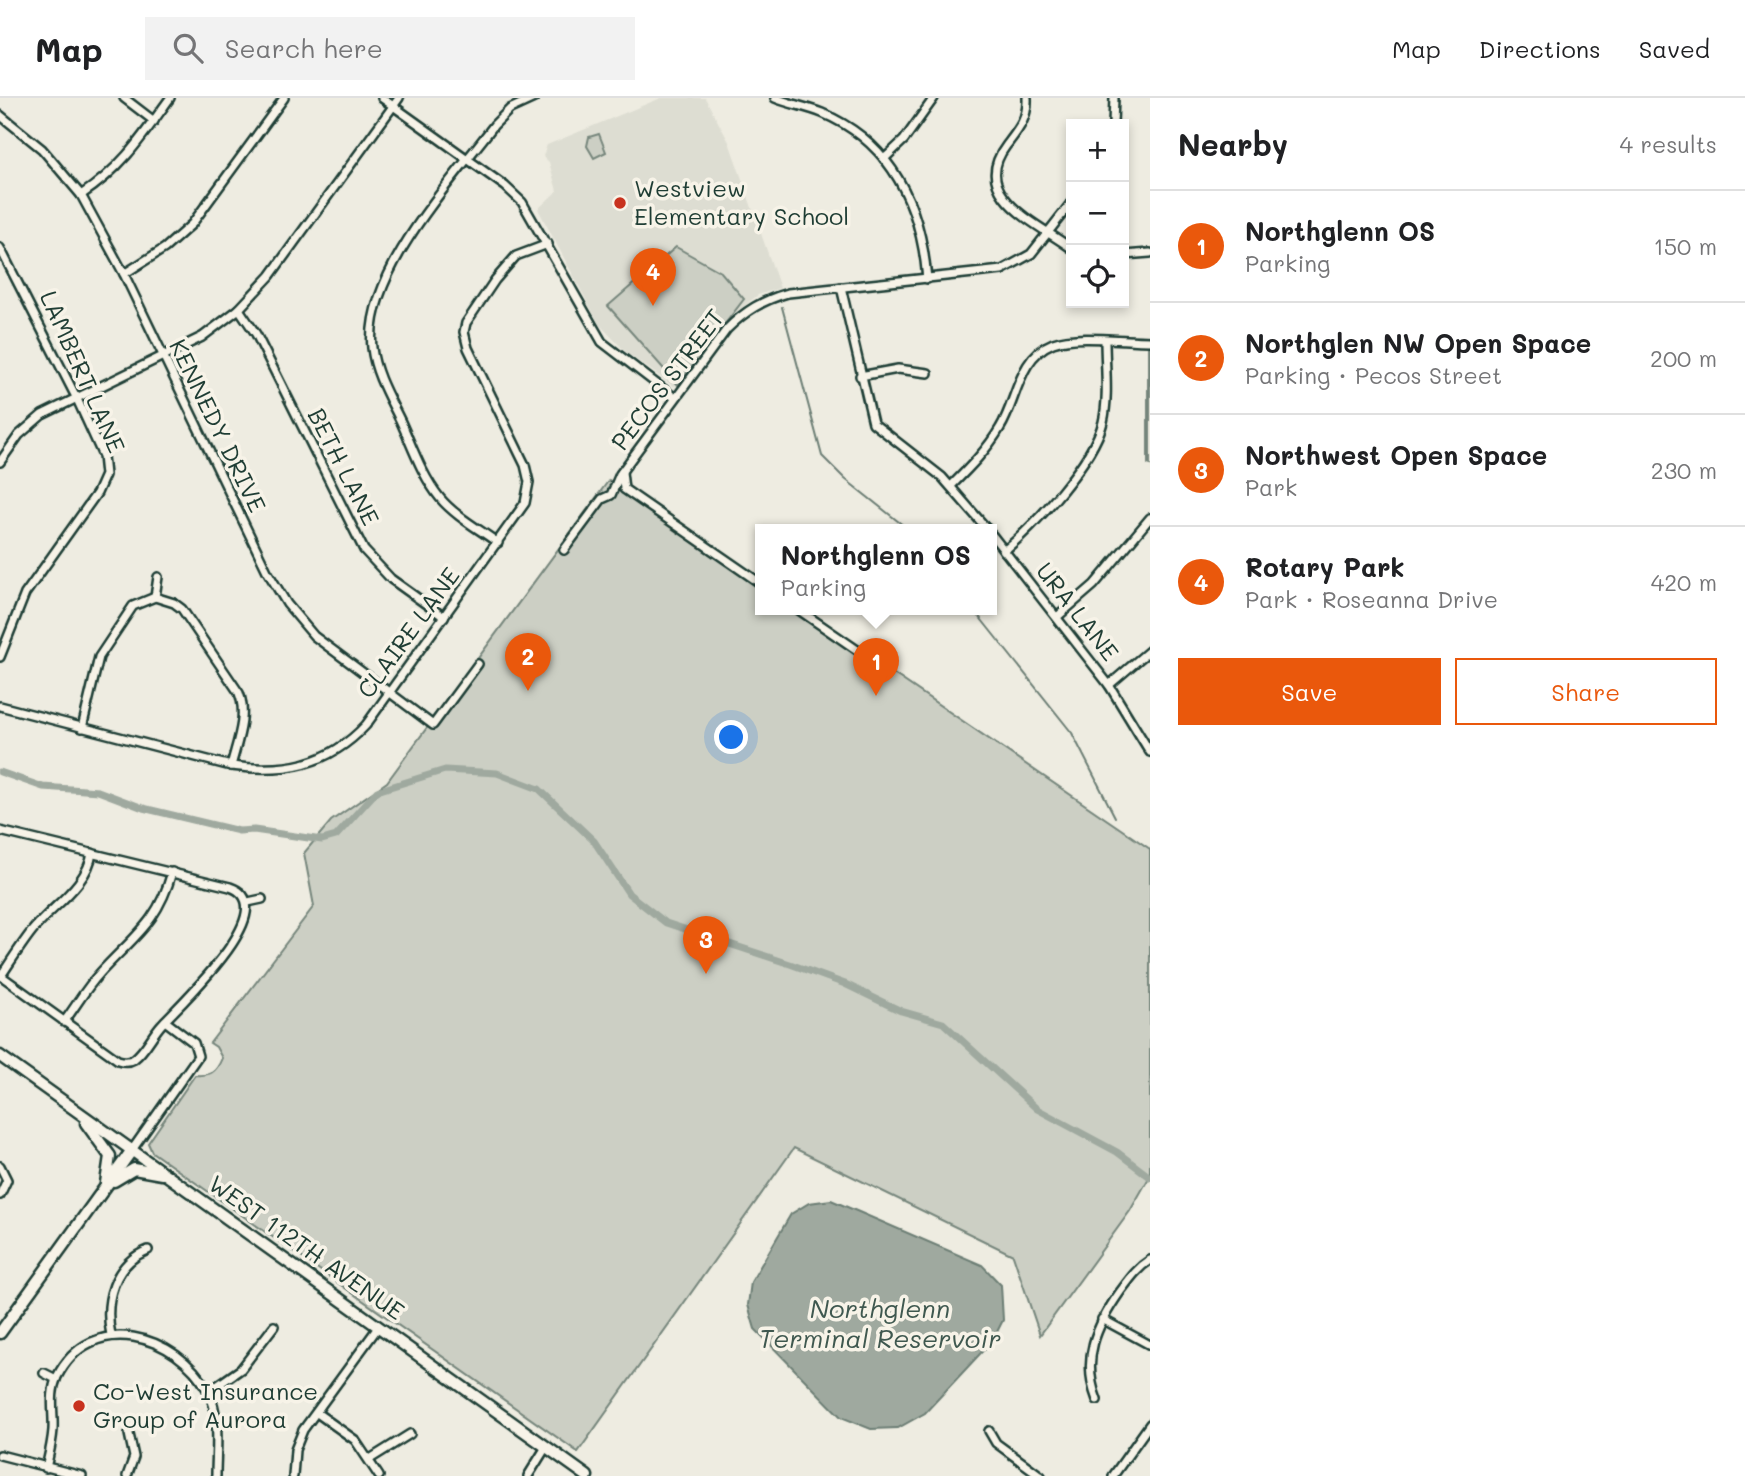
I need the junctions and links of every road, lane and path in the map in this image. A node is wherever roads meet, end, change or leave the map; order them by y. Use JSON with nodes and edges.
{"nodes":[{"id":1,"x":124,"y":98,"type":"edge"},
{"id":2,"x":170,"y":98,"type":"edge"},
{"id":3,"x":284,"y":98,"type":"edge"},
{"id":4,"x":382,"y":98,"type":"edge"},
{"id":5,"x":399,"y":98,"type":"edge"},
{"id":6,"x":534,"y":98,"type":"edge"},
{"id":7,"x":775,"y":98,"type":"edge"},
{"id":8,"x":934,"y":98,"type":"edge"},
{"id":9,"x":1027,"y":98,"type":"edge"},
{"id":10,"x":1114,"y":98,"type":"edge"},
{"id":11,"x":393,"y":106,"type":"junction"},
{"id":12,"x":0,"y":115,"type":"edge"},
{"id":13,"x":1112,"y":119,"type":"edge"},
{"id":14,"x":154,"y":121,"type":"junction"},
{"id":15,"x":468,"y":159,"type":"junction"},
{"id":16,"x":884,"y":159,"type":"junction"},
{"id":17,"x":81,"y":195,"type":"junction"},
{"id":18,"x":1066,"y":210,"type":"edge"},
{"id":19,"x":1050,"y":232,"type":"junction"},
{"id":20,"x":548,"y":244,"type":"junction"},
{"id":21,"x":1067,"y":245,"type":"edge"},
{"id":22,"x":0,"y":248,"type":"edge"},
{"id":23,"x":1150,"y":253,"type":"edge"},
{"id":24,"x":1129,"y":255,"type":"edge"},
{"id":25,"x":124,"y":274,"type":"junction"},
{"id":26,"x":927,"y":279,"type":"junction"},
{"id":27,"x":841,"y":287,"type":"junction"},
{"id":28,"x":239,"y":309,"type":"junction"},
{"id":29,"x":1105,"y":340,"type":"junction"},
{"id":30,"x":1150,"y":341,"type":"edge"},
{"id":31,"x":162,"y":357,"type":"junction"},
{"id":32,"x":928,"y":373,"type":"dead end"},
{"id":33,"x":860,"y":376,"type":"junction"},
{"id":34,"x":675,"y":398,"type":"junction"},
{"id":35,"x":77,"y":399,"type":"junction"},
{"id":36,"x":0,"y":462,"type":"edge"},
{"id":37,"x":622,"y":472,"type":"junction"},
{"id":38,"x":951,"y":486,"type":"junction"},
{"id":39,"x":1150,"y":518,"type":"edge"},
{"id":40,"x":983,"y":524,"type":"edge"},
{"id":41,"x":997,"y":542,"type":"edge"},
{"id":42,"x":498,"y":543,"type":"junction"},
{"id":43,"x":564,"y":550,"type":"dead end"},
{"id":44,"x":1004,"y":551,"type":"junction"},
{"id":45,"x":158,"y":577,"type":"dead end"},
{"id":46,"x":755,"y":579,"type":"edge"},
{"id":47,"x":155,"y":597,"type":"junction"},
{"id":48,"x":806,"y":615,"type":"edge"},
{"id":49,"x":443,"y":617,"type":"junction"},
{"id":50,"x":1057,"y":617,"type":"junction"},
{"id":51,"x":1150,"y":650,"type":"edge"},
{"id":52,"x":860,"y":652,"type":"dead end"},
{"id":53,"x":0,"y":657,"type":"edge"},
{"id":54,"x":478,"y":664,"type":"dead end"},
{"id":55,"x":1109,"y":685,"type":"junction"},
{"id":56,"x":389,"y":693,"type":"junction"},
{"id":57,"x":0,"y":706,"type":"edge"},
{"id":58,"x":82,"y":728,"type":"junction"},
{"id":59,"x":1150,"y":752,"type":"edge"},
{"id":60,"x":231,"y":766,"type":"junction"},
{"id":61,"x":0,"y":831,"type":"edge"},
{"id":62,"x":92,"y":853,"type":"junction"},
{"id":63,"x":172,"y":872,"type":"junction"},
{"id":64,"x":262,"y":899,"type":"dead end"},
{"id":65,"x":248,"y":902,"type":"junction"},
{"id":66,"x":0,"y":976,"type":"edge"},
{"id":67,"x":165,"y":1021,"type":"junction"},
{"id":68,"x":64,"y":1022,"type":"junction"},
{"id":69,"x":0,"y":1056,"type":"edge"},
{"id":70,"x":80,"y":1114,"type":"junction"},
{"id":71,"x":132,"y":1150,"type":"junction"},
{"id":72,"x":0,"y":1166,"type":"edge"},
{"id":73,"x":167,"y":1175,"type":"junction"},
{"id":74,"x":105,"y":1187,"type":"junction"},
{"id":75,"x":0,"y":1195,"type":"edge"},
{"id":76,"x":148,"y":1250,"type":"dead end"},
{"id":77,"x":1150,"y":1260,"type":"edge"},
{"id":78,"x":1102,"y":1319,"type":"junction"},
{"id":79,"x":274,"y":1326,"type":"dead end"},
{"id":80,"x":379,"y":1326,"type":"junction"},
{"id":81,"x":0,"y":1333,"type":"edge"},
{"id":82,"x":111,"y":1335,"type":"junction"},
{"id":83,"x":1150,"y":1345,"type":"edge"},
{"id":84,"x":44,"y":1373,"type":"dead end"},
{"id":85,"x":56,"y":1379,"type":"junction"},
{"id":86,"x":208,"y":1392,"type":"junction"},
{"id":87,"x":1097,"y":1400,"type":"dead end"},
{"id":88,"x":317,"y":1413,"type":"junction"},
{"id":89,"x":1150,"y":1424,"type":"edge"},
{"id":90,"x":989,"y":1431,"type":"dead end"},
{"id":91,"x":129,"y":1434,"type":"dead end"},
{"id":92,"x":410,"y":1434,"type":"dead end"},
{"id":93,"x":546,"y":1447,"type":"junction"},
{"id":94,"x":0,"y":1455,"type":"edge"},
{"id":95,"x":370,"y":1459,"type":"junction"},
{"id":96,"x":46,"y":1468,"type":"junction"},
{"id":97,"x":1116,"y":1475,"type":"edge"},
{"id":98,"x":82,"y":1476,"type":"edge"},
{"id":99,"x":127,"y":1476,"type":"edge"},
{"id":100,"x":216,"y":1476,"type":"edge"},
{"id":101,"x":293,"y":1476,"type":"edge"},
{"id":102,"x":379,"y":1476,"type":"edge"},
{"id":103,"x":528,"y":1476,"type":"edge"},
{"id":104,"x":587,"y":1476,"type":"edge"},
{"id":105,"x":1041,"y":1476,"type":"edge"}],
"edges":[{"from":1,"to":14,"type":"street"},
{"from":2,"to":14,"type":"street"},
{"from":3,"to":25,"type":"street"},
{"from":4,"to":11,"type":"street"},
{"from":5,"to":11,"type":"street"},
{"from":6,"to":15,"type":"street"},
{"from":7,"to":16,"type":"street"},
{"from":8,"to":16,"type":"street"},
{"from":9,"to":19,"type":"street"},
{"from":10,"to":13,"type":"street"},
{"from":11,"to":15,"type":"street"},
{"from":11,"to":28,"type":"street"},
{"from":12,"to":17,"type":"street","name":"KENNEDY DRIVE"},
{"from":14,"to":17,"type":"street"},
{"from":15,"to":20,"type":"street"},
{"from":15,"to":42,"type":"street"},
{"from":16,"to":26,"type":"street"},
{"from":17,"to":25,"type":"street","name":"KENNEDY DRIVE"},
{"from":18,"to":19,"type":"street","name":"PECOS STREET"},
{"from":19,"to":21,"type":"street"},
{"from":19,"to":26,"type":"street","name":"PECOS STREET"},
{"from":20,"to":34,"type":"street"},
{"from":20,"to":42,"type":"street","name":"CLAIRE LANE"},
{"from":22,"to":35,"type":"street","name":"LAMBERT LANE"},
{"from":23,"to":24,"type":"street"},
{"from":25,"to":31,"type":"street","name":"KENNEDY DRIVE"},
{"from":26,"to":27,"type":"street","name":"PECOS STREET"},
{"from":27,"to":33,"type":"street"},
{"from":27,"to":34,"type":"street","name":"PECOS STREET"},
{"from":28,"to":31,"type":"street"},
{"from":28,"to":49,"type":"street","name":"BETH LANE"},
{"from":29,"to":30,"type":"street"},
{"from":29,"to":38,"type":"street"},
{"from":29,"to":44,"type":"street"},
{"from":31,"to":35,"type":"street"},
{"from":31,"to":56,"type":"street","name":"KENNEDY DRIVE"},
{"from":32,"to":33,"type":"street"},
{"from":33,"to":38,"type":"street"},
{"from":34,"to":37,"type":"street","name":"PECOS STREET"},
{"from":35,"to":36,"type":"street"},
{"from":35,"to":53,"type":"street","name":"LAMBERT LANE"},
{"from":37,"to":43,"type":"street","name":"PECOS STREET"},
{"from":37,"to":46,"type":"street"},
{"from":38,"to":40,"type":"street"},
{"from":39,"to":50,"type":"street"},
{"from":41,"to":44,"type":"street","name":"URA LANE"},
{"from":42,"to":49,"type":"street","name":"CLAIRE LANE"},
{"from":44,"to":50,"type":"street","name":"URA LANE"},
{"from":45,"to":47,"type":"street"},
{"from":47,"to":58,"type":"street"},
{"from":47,"to":60,"type":"street"},
{"from":48,"to":52,"type":"street"},
{"from":49,"to":56,"type":"street","name":"CLAIRE LANE"},
{"from":50,"to":55,"type":"street","name":"URA LANE"},
{"from":51,"to":55,"type":"street"},
{"from":54,"to":56,"type":"street","name":"KENNEDY DRIVE"},
{"from":55,"to":59,"type":"street","name":"URA LANE"},
{"from":56,"to":60,"type":"street","name":"CLAIRE LANE"},
{"from":57,"to":58,"type":"street","name":"CLAIRE LANE"},
{"from":58,"to":60,"type":"street","name":"CLAIRE LANE"},
{"from":61,"to":62,"type":"street"},
{"from":62,"to":63,"type":"street"},
{"from":62,"to":66,"type":"street"},
{"from":63,"to":65,"type":"street"},
{"from":63,"to":68,"type":"street"},
{"from":64,"to":65,"type":"street"},
{"from":65,"to":67,"type":"street"},
{"from":66,"to":68,"type":"street"},
{"from":67,"to":68,"type":"street"},
{"from":67,"to":71,"type":"street"},
{"from":69,"to":70,"type":"main road","name":"WEST 112TH AVENUE"},
{"from":70,"to":71,"type":"main road","name":"WEST 112TH AVENUE"},
{"from":70,"to":74,"type":"main road"},
{"from":71,"to":73,"type":"main road","name":"WEST 112TH AVENUE"},
{"from":71,"to":74,"type":"main road"},
{"from":72,"to":75,"type":"street"},
{"from":73,"to":74,"type":"main road"},
{"from":73,"to":80,"type":"main road","name":"WEST 112TH AVENUE"},
{"from":74,"to":81,"type":"main road"},
{"from":76,"to":82,"type":"street"},
{"from":77,"to":78,"type":"street"},
{"from":78,"to":83,"type":"street"},
{"from":78,"to":87,"type":"street"},
{"from":79,"to":86,"type":"street"},
{"from":80,"to":88,"type":"street"},
{"from":80,"to":93,"type":"main road","name":"WEST 112TH AVENUE"},
{"from":82,"to":85,"type":"street"},
{"from":82,"to":86,"type":"street"},
{"from":84,"to":85,"type":"street"},
{"from":85,"to":96,"type":"street"},
{"from":86,"to":100,"type":"street"},
{"from":88,"to":95,"type":"street"},
{"from":88,"to":101,"type":"street"},
{"from":89,"to":97,"type":"street"},
{"from":90,"to":105,"type":"street"},
{"from":91,"to":99,"type":"street"},
{"from":92,"to":95,"type":"street"},
{"from":93,"to":103,"type":"street"},
{"from":93,"to":104,"type":"main road","name":"WEST 112TH AVENUE"},
{"from":94,"to":96,"type":"street"},
{"from":95,"to":102,"type":"street"},
{"from":96,"to":98,"type":"street"}]}
